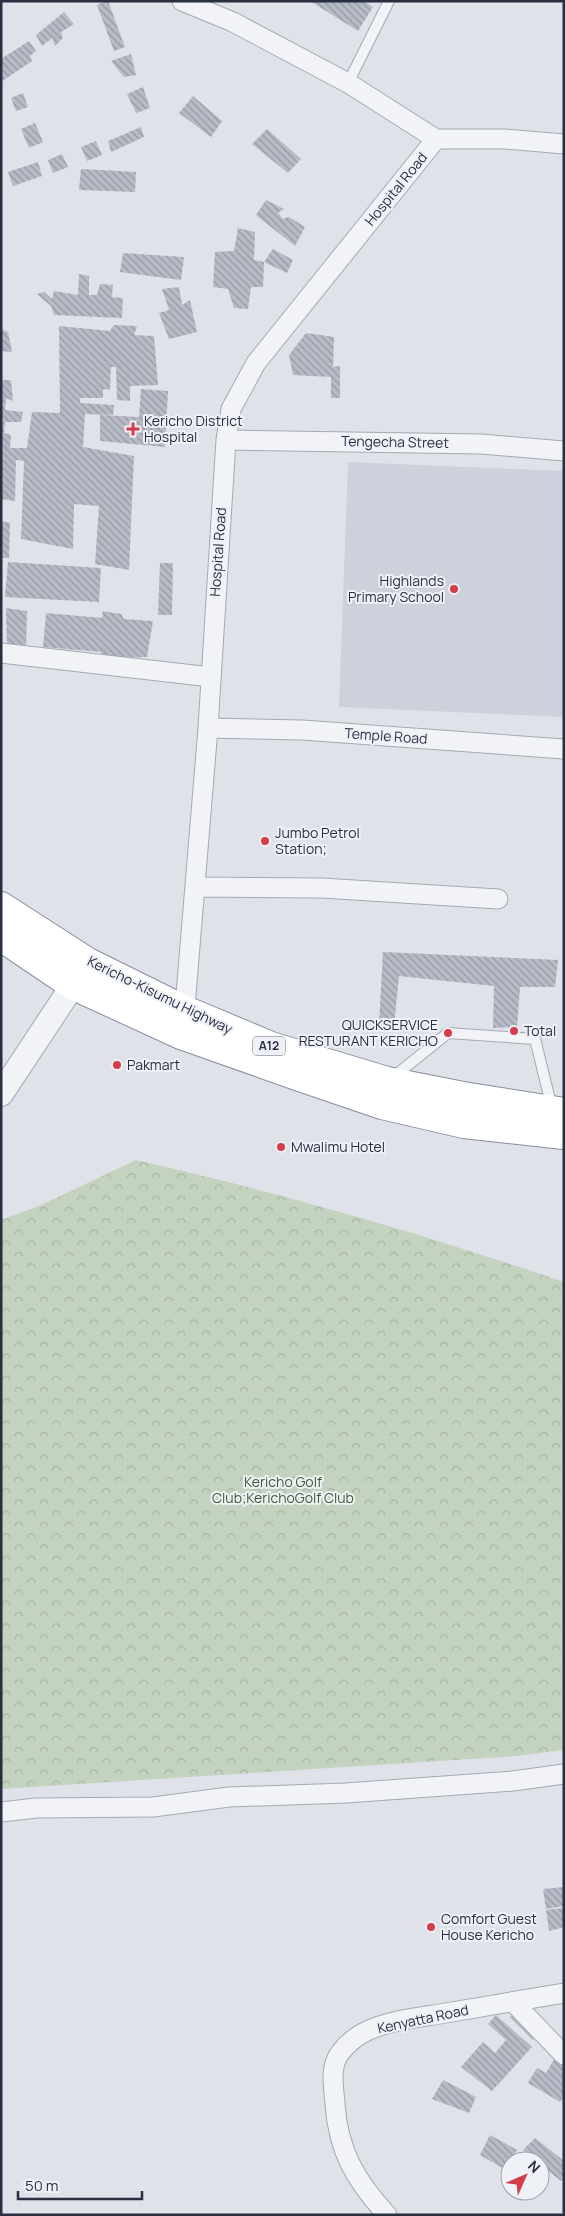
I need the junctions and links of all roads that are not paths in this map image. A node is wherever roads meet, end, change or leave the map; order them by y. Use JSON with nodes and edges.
{"nodes":[{"id":1,"x":182,"y":1,"type":"edge"},
{"id":2,"x":389,"y":1,"type":"edge"},
{"id":3,"x":348,"y":83,"type":"junction"},
{"id":4,"x":436,"y":139,"type":"junction"},
{"id":5,"x":564,"y":144,"type":"edge"},
{"id":6,"x":226,"y":440,"type":"junction"},
{"id":7,"x":564,"y":451,"type":"edge"},
{"id":8,"x":1,"y":653,"type":"edge"},
{"id":9,"x":211,"y":677,"type":"junction"},
{"id":10,"x":208,"y":728,"type":"junction"},
{"id":11,"x":564,"y":749,"type":"edge"},
{"id":12,"x":195,"y":887,"type":"junction"},
{"id":13,"x":498,"y":899,"type":"dead end"},
{"id":14,"x":1,"y":906,"type":"edge"},
{"id":15,"x":1,"y":937,"type":"edge"},
{"id":16,"x":88,"y":962,"type":"junction"},
{"id":17,"x":72,"y":985,"type":"junction"},
{"id":18,"x":183,"y":1023,"type":"junction"},
{"id":19,"x":387,"y":1082,"type":"junction"},
{"id":20,"x":4,"y":1084,"type":"edge"},
{"id":21,"x":560,"y":1119,"type":"edge"},
{"id":22,"x":564,"y":1774,"type":"edge"},
{"id":23,"x":1,"y":1812,"type":"edge"},
{"id":24,"x":564,"y":1994,"type":"edge"},
{"id":25,"x":513,"y":2002,"type":"junction"},
{"id":26,"x":564,"y":2055,"type":"edge"},
{"id":27,"x":387,"y":2215,"type":"edge"}],
"edges":[{"from":1,"to":3,"type":"street"},
{"from":2,"to":3,"type":"lane"},
{"from":3,"to":4,"type":"street"},
{"from":4,"to":5,"type":"street"},
{"from":4,"to":6,"type":"street","name":"Hospital Road"},
{"from":6,"to":7,"type":"street","name":"Tengecha Street"},
{"from":6,"to":9,"type":"street","name":"Hospital Road"},
{"from":8,"to":9,"type":"street"},
{"from":9,"to":10,"type":"street","name":"Hospital Road"},
{"from":10,"to":11,"type":"street","name":"Temple Road"},
{"from":10,"to":12,"type":"street","name":"Hospital Road"},
{"from":12,"to":13,"type":"street"},
{"from":12,"to":18,"type":"street","name":"Hospital Road"},
{"from":14,"to":16,"type":"highway","name":"Kericho-Kisumu Highway","number":"A12"},
{"from":15,"to":17,"type":"highway","name":"Kericho-Kisumu Highway","number":"A12"},
{"from":16,"to":17,"type":"street"},
{"from":16,"to":18,"type":"highway","name":"Kericho-Kisumu Highway","number":"A12"},
{"from":17,"to":18,"type":"highway","name":"Kericho-Kisumu Highway","number":"A12"},
{"from":17,"to":20,"type":"street"},
{"from":18,"to":19,"type":"highway","name":"Kericho-Kisumu Highway","number":"A12"},
{"from":18,"to":21,"type":"highway","name":"Kericho-Kisumu Highway","number":"A12"},
{"from":19,"to":21,"type":"highway","name":"Kericho-Kisumu Highway","number":"A12"},
{"from":19,"to":21,"type":"lane"},
{"from":22,"to":23,"type":"street"},
{"from":24,"to":25,"type":"street","name":"Kenyatta Road"},
{"from":25,"to":26,"type":"street"},
{"from":25,"to":27,"type":"street","name":"Kenyatta Road"}]}
